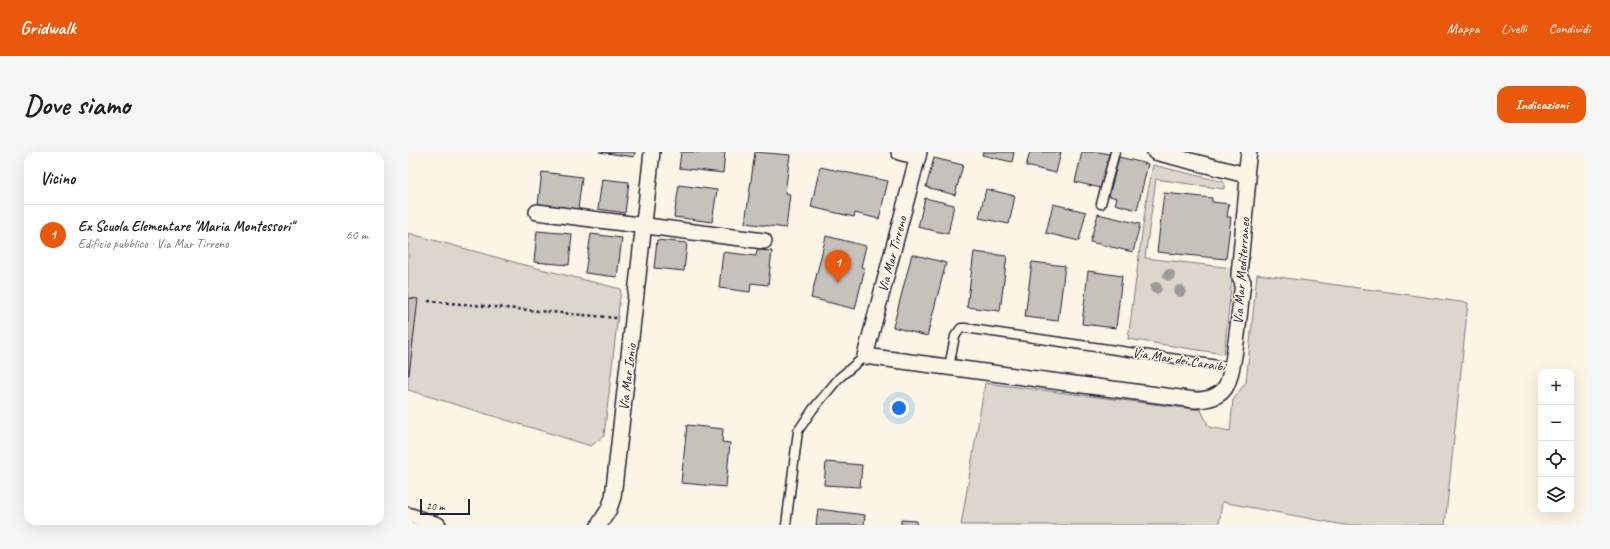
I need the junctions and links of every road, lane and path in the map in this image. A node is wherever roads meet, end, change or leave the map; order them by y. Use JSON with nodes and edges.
{"nodes":[{"id":1,"x":652,"y":152,"type":"edge"},
{"id":2,"x":899,"y":152,"type":"edge"},
{"id":3,"x":1114,"y":152,"type":"edge"},
{"id":4,"x":1156,"y":152,"type":"edge"},
{"id":5,"x":1249,"y":152,"type":"edge"},
{"id":6,"x":918,"y":154,"type":"edge"},
{"id":7,"x":1246,"y":175,"type":"junction"},
{"id":8,"x":1101,"y":204,"type":"dead end"},
{"id":9,"x":537,"y":212,"type":"dead end"},
{"id":10,"x":645,"y":225,"type":"junction"},
{"id":11,"x":764,"y":241,"type":"dead end"},
{"id":12,"x":428,"y":302,"type":"dead end"},
{"id":13,"x":634,"y":320,"type":"junction"},
{"id":14,"x":865,"y":356,"type":"junction"},
{"id":15,"x":949,"y":367,"type":"junction"},
{"id":16,"x":1232,"y":367,"type":"junction"},
{"id":17,"x":408,"y":515,"type":"edge"},
{"id":18,"x":438,"y":525,"type":"edge"},
{"id":19,"x":599,"y":525,"type":"edge"},
{"id":20,"x":786,"y":525,"type":"edge"}],
"edges":[{"from":1,"to":10,"type":"street","name":"Via Mar Ionio"},
{"from":2,"to":6,"type":"street"},
{"from":3,"to":8,"type":"lane"},
{"from":4,"to":7,"type":"street"},
{"from":5,"to":7,"type":"street","name":"Via Mar Mediterraneo"},
{"from":6,"to":14,"type":"street","name":"Via Mar Tirreno"},
{"from":7,"to":16,"type":"street","name":"Via Mar Mediterraneo"},
{"from":9,"to":10,"type":"street"},
{"from":10,"to":11,"type":"street"},
{"from":10,"to":13,"type":"street","name":"Via Mar Ionio"},
{"from":12,"to":13,"type":"path"},
{"from":13,"to":19,"type":"street","name":"Via Mar Ionio"},
{"from":14,"to":15,"type":"street","name":"Via Mar dei Caraibi"},
{"from":14,"to":20,"type":"lane"},
{"from":15,"to":16,"type":"street","name":"Via Mar dei Caraibi"},
{"from":15,"to":16,"type":"lane","name":"Via Mar dei Caraibi"},
{"from":17,"to":18,"type":"street"}]}
